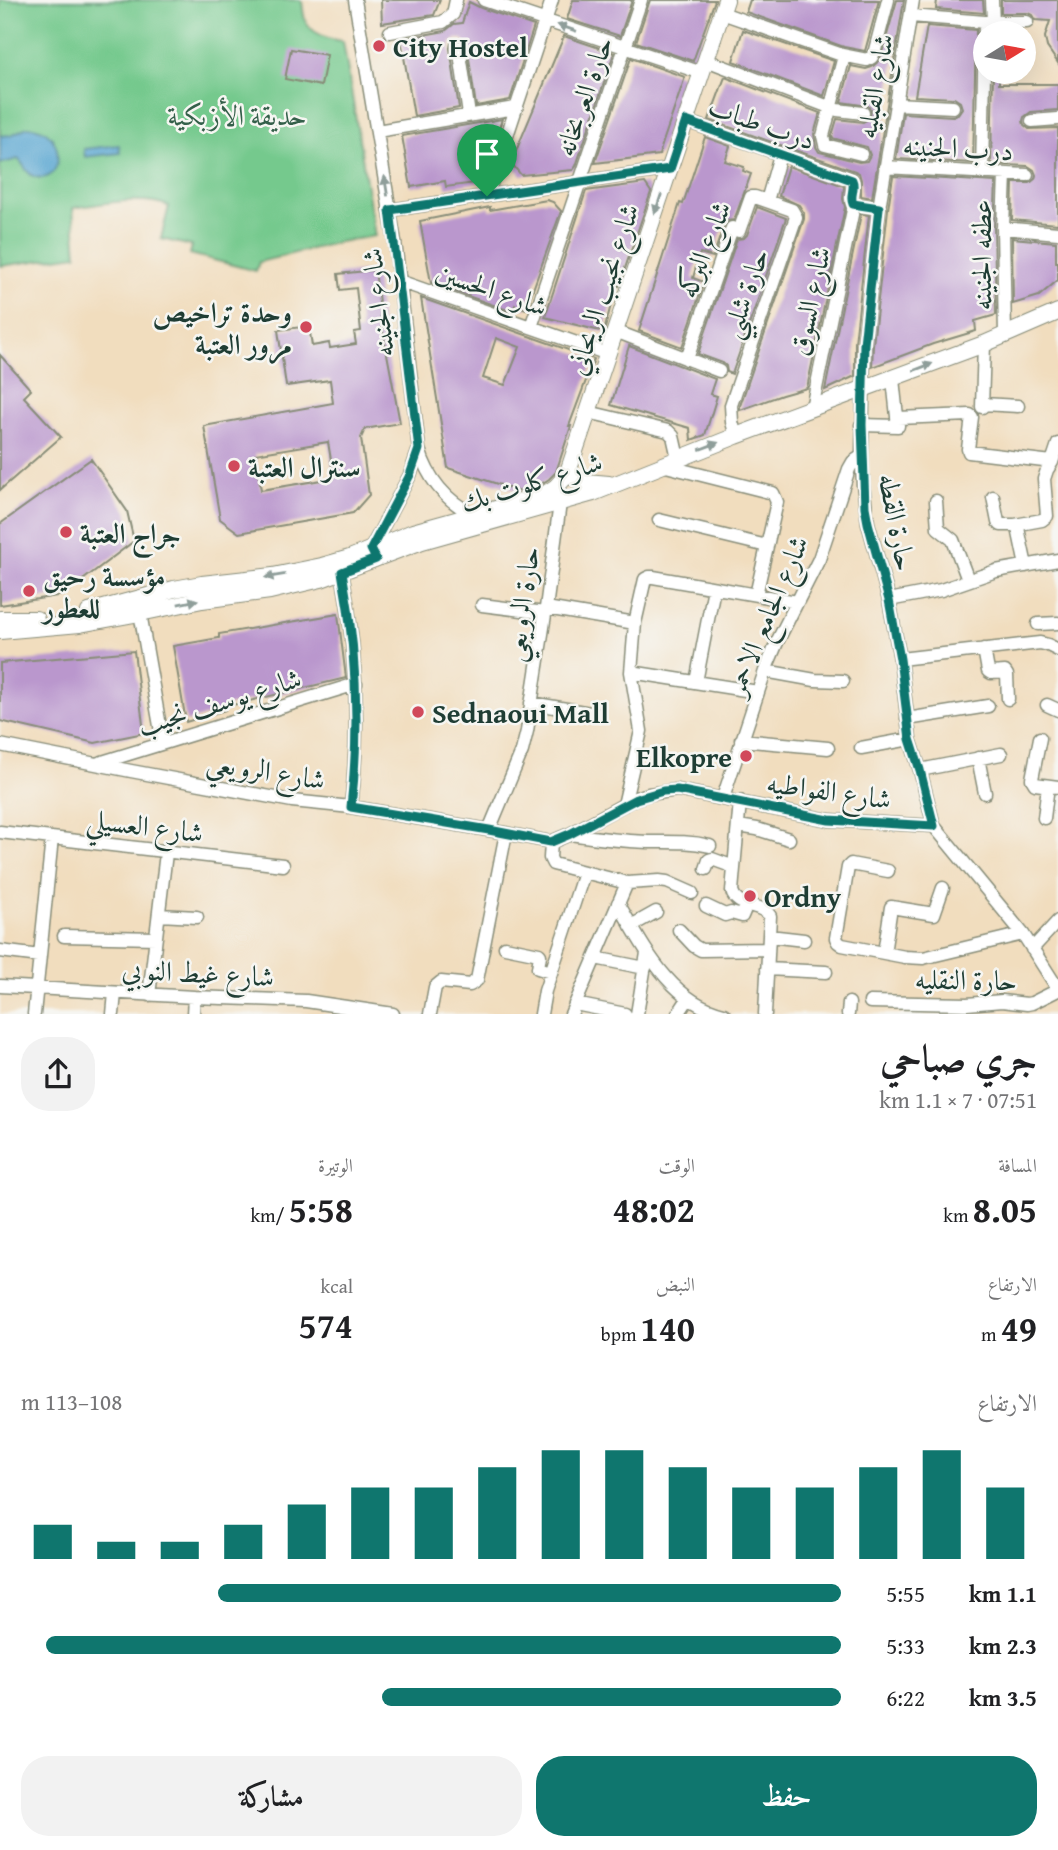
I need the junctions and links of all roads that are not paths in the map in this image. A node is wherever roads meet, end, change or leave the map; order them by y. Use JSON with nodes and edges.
{"nodes":[{"id":1,"x":355,"y":0,"type":"edge"},
{"id":2,"x":456,"y":0,"type":"edge"},
{"id":3,"x":484,"y":0,"type":"edge"},
{"id":4,"x":552,"y":0,"type":"edge"},
{"id":5,"x":641,"y":0,"type":"edge"},
{"id":6,"x":888,"y":0,"type":"edge"},
{"id":7,"x":914,"y":0,"type":"edge"},
{"id":8,"x":992,"y":0,"type":"edge"},
{"id":9,"x":724,"y":7,"type":"edge"},
{"id":10,"x":911,"y":16,"type":"junction"},
{"id":11,"x":545,"y":20,"type":"junction"},
{"id":12,"x":976,"y":21,"type":"edge"},
{"id":13,"x":989,"y":21,"type":"edge"},
{"id":14,"x":390,"y":32,"type":"dead end"},
{"id":15,"x":459,"y":47,"type":"dead end"},
{"id":16,"x":625,"y":48,"type":"junction"},
{"id":17,"x":844,"y":56,"type":"junction"},
{"id":18,"x":704,"y":67,"type":"junction"},
{"id":19,"x":986,"y":84,"type":"edge"},
{"id":20,"x":896,"y":104,"type":"junction"},
{"id":21,"x":830,"y":107,"type":"junction"},
{"id":22,"x":953,"y":107,"type":"dead end"},
{"id":23,"x":516,"y":108,"type":"junction"},
{"id":24,"x":863,"y":113,"type":"dead end"},
{"id":25,"x":470,"y":115,"type":"junction"},
{"id":26,"x":1058,"y":119,"type":"edge"},
{"id":27,"x":686,"y":121,"type":"junction"},
{"id":28,"x":1032,"y":121,"type":"dead end"},
{"id":29,"x":377,"y":131,"type":"junction"},
{"id":30,"x":780,"y":155,"type":"junction"},
{"id":31,"x":861,"y":155,"type":"dead end"},
{"id":32,"x":885,"y":167,"type":"junction"},
{"id":33,"x":670,"y":169,"type":"junction"},
{"id":34,"x":982,"y":173,"type":"junction"},
{"id":35,"x":1005,"y":174,"type":"junction"},
{"id":36,"x":1027,"y":175,"type":"dead end"},
{"id":37,"x":580,"y":183,"type":"junction"},
{"id":38,"x":487,"y":196,"type":"junction"},
{"id":39,"x":751,"y":197,"type":"joint"},
{"id":40,"x":767,"y":201,"type":"junction"},
{"id":41,"x":854,"y":205,"type":"junction"},
{"id":42,"x":879,"y":208,"type":"junction"},
{"id":43,"x":390,"y":210,"type":"junction"},
{"id":44,"x":1003,"y":228,"type":"junction"},
{"id":45,"x":1058,"y":233,"type":"edge"},
{"id":46,"x":400,"y":281,"type":"junction"},
{"id":47,"x":1058,"y":312,"type":"edge"},
{"id":48,"x":531,"y":327,"type":"junction"},
{"id":49,"x":615,"y":331,"type":"junction"},
{"id":50,"x":1005,"y":335,"type":"junction"},
{"id":51,"x":984,"y":344,"type":"junction"},
{"id":52,"x":608,"y":354,"type":"junction"},
{"id":53,"x":687,"y":359,"type":"junction"},
{"id":54,"x":719,"y":371,"type":"dead end"},
{"id":55,"x":893,"y":379,"type":"junction"},
{"id":56,"x":863,"y":390,"type":"junction"},
{"id":57,"x":1018,"y":406,"type":"dead end"},
{"id":58,"x":812,"y":408,"type":"junction"},
{"id":59,"x":589,"y":412,"type":"junction"},
{"id":60,"x":898,"y":418,"type":"junction"},
{"id":61,"x":862,"y":425,"type":"junction"},
{"id":62,"x":736,"y":436,"type":"junction"},
{"id":63,"x":1058,"y":444,"type":"edge"},
{"id":64,"x":419,"y":449,"type":"junction"},
{"id":65,"x":862,"y":456,"type":"junction"},
{"id":66,"x":670,"y":461,"type":"junction"},
{"id":67,"x":1052,"y":462,"type":"junction"},
{"id":68,"x":567,"y":475,"type":"junction"},
{"id":69,"x":616,"y":484,"type":"junction"},
{"id":70,"x":993,"y":497,"type":"dead end"},
{"id":71,"x":936,"y":501,"type":"dead end"},
{"id":72,"x":560,"y":503,"type":"junction"},
{"id":73,"x":474,"y":515,"type":"junction"},
{"id":74,"x":659,"y":520,"type":"dead end"},
{"id":75,"x":1015,"y":525,"type":"junction"},
{"id":76,"x":767,"y":546,"type":"junction"},
{"id":77,"x":373,"y":554,"type":"junction"},
{"id":78,"x":1058,"y":560,"type":"edge"},
{"id":79,"x":1026,"y":566,"type":"junction"},
{"id":80,"x":342,"y":572,"type":"junction"},
{"id":81,"x":968,"y":580,"type":"junction"},
{"id":82,"x":714,"y":587,"type":"junction"},
{"id":83,"x":756,"y":595,"type":"junction"},
{"id":84,"x":889,"y":600,"type":"junction"},
{"id":85,"x":797,"y":602,"type":"junction"},
{"id":86,"x":139,"y":606,"type":"junction"},
{"id":87,"x":482,"y":606,"type":"dead end"},
{"id":88,"x":546,"y":610,"type":"junction"},
{"id":89,"x":0,"y":620,"type":"edge"},
{"id":90,"x":635,"y":623,"type":"junction"},
{"id":91,"x":1058,"y":623,"type":"edge"},
{"id":92,"x":1038,"y":624,"type":"dead end"},
{"id":93,"x":0,"y":631,"type":"edge"},
{"id":94,"x":984,"y":649,"type":"junction"},
{"id":95,"x":1058,"y":650,"type":"edge"},
{"id":96,"x":900,"y":659,"type":"junction"},
{"id":97,"x":765,"y":671,"type":"junction"},
{"id":98,"x":631,"y":672,"type":"junction"},
{"id":99,"x":843,"y":681,"type":"dead end"},
{"id":100,"x":696,"y":682,"type":"junction"},
{"id":101,"x":356,"y":684,"type":"junction"},
{"id":102,"x":758,"y":691,"type":"junction"},
{"id":103,"x":1008,"y":699,"type":"dead end"},
{"id":104,"x":531,"y":703,"type":"junction"},
{"id":105,"x":988,"y":706,"type":"dead end"},
{"id":106,"x":596,"y":714,"type":"dead end"},
{"id":107,"x":907,"y":719,"type":"junction"},
{"id":108,"x":1040,"y":738,"type":"dead end"},
{"id":109,"x":910,"y":739,"type":"junction"},
{"id":110,"x":741,"y":740,"type":"junction"},
{"id":111,"x":163,"y":743,"type":"junction"},
{"id":112,"x":0,"y":745,"type":"edge"},
{"id":113,"x":828,"y":748,"type":"dead end"},
{"id":114,"x":860,"y":748,"type":"dead end"},
{"id":115,"x":1000,"y":754,"type":"dead end"},
{"id":116,"x":978,"y":758,"type":"junction"},
{"id":117,"x":95,"y":764,"type":"junction"},
{"id":118,"x":920,"y":770,"type":"junction"},
{"id":119,"x":1053,"y":787,"type":"edge"},
{"id":120,"x":985,"y":793,"type":"dead end"},
{"id":121,"x":723,"y":798,"type":"junction"},
{"id":122,"x":740,"y":801,"type":"junction"},
{"id":123,"x":624,"y":805,"type":"junction"},
{"id":124,"x":351,"y":807,"type":"junction"},
{"id":125,"x":1044,"y":818,"type":"dead end"},
{"id":126,"x":738,"y":826,"type":"junction"},
{"id":127,"x":934,"y":826,"type":"junction"},
{"id":128,"x":489,"y":830,"type":"junction"},
{"id":129,"x":0,"y":832,"type":"edge"},
{"id":130,"x":506,"y":833,"type":"junction"},
{"id":131,"x":570,"y":834,"type":"junction"},
{"id":132,"x":52,"y":838,"type":"junction"},
{"id":133,"x":789,"y":839,"type":"dead end"},
{"id":134,"x":551,"y":842,"type":"junction"},
{"id":135,"x":710,"y":846,"type":"dead end"},
{"id":136,"x":166,"y":853,"type":"junction"},
{"id":137,"x":283,"y":865,"type":"dead end"},
{"id":138,"x":734,"y":867,"type":"junction"},
{"id":139,"x":706,"y":869,"type":"dead end"},
{"id":140,"x":888,"y":871,"type":"dead end"},
{"id":141,"x":583,"y":873,"type":"junction"},
{"id":142,"x":627,"y":883,"type":"junction"},
{"id":143,"x":943,"y":888,"type":"dead end"},
{"id":144,"x":692,"y":893,"type":"dead end"},
{"id":145,"x":618,"y":904,"type":"junction"},
{"id":146,"x":747,"y":904,"type":"junction"},
{"id":147,"x":706,"y":906,"type":"dead end"},
{"id":148,"x":656,"y":912,"type":"dead end"},
{"id":149,"x":159,"y":915,"type":"junction"},
{"id":150,"x":197,"y":917,"type":"dead end"},
{"id":151,"x":1058,"y":921,"type":"edge"},
{"id":152,"x":631,"y":926,"type":"junction"},
{"id":153,"x":678,"y":930,"type":"dead end"},
{"id":154,"x":1023,"y":934,"type":"junction"},
{"id":155,"x":64,"y":936,"type":"dead end"},
{"id":156,"x":156,"y":938,"type":"junction"},
{"id":157,"x":804,"y":940,"type":"dead end"},
{"id":158,"x":769,"y":943,"type":"junction"},
{"id":159,"x":505,"y":947,"type":"dead end"},
{"id":160,"x":1032,"y":949,"type":"junction"},
{"id":161,"x":0,"y":951,"type":"edge"},
{"id":162,"x":647,"y":953,"type":"junction"},
{"id":163,"x":884,"y":953,"type":"junction"},
{"id":164,"x":40,"y":956,"type":"junction"},
{"id":165,"x":595,"y":958,"type":"junction"},
{"id":166,"x":645,"y":968,"type":"junction"},
{"id":167,"x":768,"y":969,"type":"junction"},
{"id":168,"x":551,"y":972,"type":"junction"},
{"id":169,"x":826,"y":972,"type":"dead end"},
{"id":170,"x":0,"y":986,"type":"edge"},
{"id":171,"x":36,"y":989,"type":"junction"},
{"id":172,"x":1058,"y":990,"type":"edge"},
{"id":173,"x":116,"y":993,"type":"junction"},
{"id":174,"x":149,"y":995,"type":"junction"},
{"id":175,"x":194,"y":997,"type":"junction"},
{"id":176,"x":688,"y":999,"type":"junction"},
{"id":177,"x":870,"y":1002,"type":"dead end"},
{"id":178,"x":306,"y":1007,"type":"edge"},
{"id":179,"x":573,"y":1009,"type":"edge"},
{"id":180,"x":967,"y":1009,"type":"edge"},
{"id":181,"x":34,"y":1013,"type":"edge"},
{"id":182,"x":113,"y":1013,"type":"edge"},
{"id":183,"x":193,"y":1013,"type":"edge"},
{"id":184,"x":393,"y":1013,"type":"edge"},
{"id":185,"x":430,"y":1013,"type":"edge"},
{"id":186,"x":541,"y":1013,"type":"edge"},
{"id":187,"x":625,"y":1013,"type":"edge"},
{"id":188,"x":637,"y":1013,"type":"edge"},
{"id":189,"x":678,"y":1013,"type":"edge"},
{"id":190,"x":724,"y":1013,"type":"edge"},
{"id":191,"x":765,"y":1013,"type":"edge"}],
"edges":[{"from":1,"to":29,"type":"street","name":"شارع الجنينه"},
{"from":2,"to":14,"type":"street"},
{"from":3,"to":11,"type":"street"},
{"from":4,"to":11,"type":"street"},
{"from":5,"to":16,"type":"street","name":"حارة العربخانه"},
{"from":6,"to":17,"type":"street"},
{"from":7,"to":10,"type":"street","name":"شارع القبليه"},
{"from":8,"to":13,"type":"street"},
{"from":9,"to":17,"type":"street"},
{"from":9,"to":18,"type":"street","name":"شارع نجيب الريحاني"},
{"from":10,"to":12,"type":"street"},
{"from":10,"to":20,"type":"street","name":"شارع القبليه"},
{"from":16,"to":11,"type":"street","one_way":true},
{"from":11,"to":23,"type":"street"},
{"from":15,"to":25,"type":"street"},
{"from":16,"to":18,"type":"street"},
{"from":16,"to":37,"type":"street","name":"حارة العربخانه"},
{"from":17,"to":21,"type":"street"},
{"from":18,"to":21,"type":"street"},
{"from":18,"to":27,"type":"street","name":"شارع نجيب الريحاني"},
{"from":19,"to":34,"type":"street"},
{"from":20,"to":22,"type":"street"},
{"from":20,"to":32,"type":"street","name":"شارع القبليه"},
{"from":21,"to":24,"type":"street"},
{"from":21,"to":31,"type":"street"},
{"from":23,"to":25,"type":"street"},
{"from":23,"to":38,"type":"street"},
{"from":25,"to":29,"type":"street"},
{"from":26,"to":28,"type":"street"},
{"from":27,"to":30,"type":"street","name":"درب طباب"},
{"from":27,"to":33,"type":"street","name":"شارع نجيب الريحاني"},
{"from":43,"to":29,"type":"street","name":"شارع الجنينه","one_way":true},
{"from":30,"to":40,"type":"street"},
{"from":30,"to":41,"type":"street","name":"درب طباب"},
{"from":32,"to":34,"type":"street","name":"درب الجنينه"},
{"from":32,"to":42,"type":"street","name":"شارع القبليه"},
{"from":33,"to":37,"type":"street"},
{"from":33,"to":49,"type":"street","name":"شارع نجيب الريحاني","one_way":true},
{"from":34,"to":35,"type":"street","name":"درب الجنينه"},
{"from":35,"to":36,"type":"street","name":"درب الجنينه"},
{"from":35,"to":44,"type":"street","name":"عطفه الجنينه"},
{"from":37,"to":38,"type":"street"},
{"from":37,"to":48,"type":"street","name":"حارة العربخانه"},
{"from":38,"to":43,"type":"street"},
{"from":39,"to":40,"type":"street","name":"حارة شلبي"},
{"from":39,"to":53,"type":"street","name":"شارع البركه"},
{"from":40,"to":62,"type":"street","name":"حارة شلبي"},
{"from":41,"to":42,"type":"street"},
{"from":41,"to":58,"type":"street","name":"شارع السوق"},
{"from":42,"to":56,"type":"street","name":"شارع القبليه"},
{"from":43,"to":46,"type":"street","name":"شارع الجنينه"},
{"from":44,"to":45,"type":"street"},
{"from":44,"to":50,"type":"street","name":"عطفه الجنينه"},
{"from":46,"to":48,"type":"street","name":"شارع الحسين"},
{"from":46,"to":64,"type":"street","name":"شارع الجنينه"},
{"from":47,"to":50,"type":"street","name":"شارع كلوت بك"},
{"from":48,"to":52,"type":"street","name":"شارع الحسين"},
{"from":49,"to":52,"type":"street","name":"شارع نجيب الريحاني"},
{"from":49,"to":53,"type":"street"},
{"from":50,"to":51,"type":"street","name":"شارع كلوت بك"},
{"from":55,"to":51,"type":"street","name":"شارع كلوت بك","one_way":true},
{"from":51,"to":57,"type":"street"},
{"from":52,"to":59,"type":"street","name":"شارع نجيب الريحاني"},
{"from":53,"to":54,"type":"street"},
{"from":55,"to":56,"type":"street","name":"شارع كلوت بك"},
{"from":55,"to":60,"type":"street"},
{"from":56,"to":58,"type":"street","name":"شارع كلوت بك"},
{"from":56,"to":61,"type":"street","name":"حارة القطه"},
{"from":58,"to":62,"type":"street","name":"شارع كلوت بك"},
{"from":59,"to":66,"type":"street"},
{"from":59,"to":68,"type":"street","name":"شارع نجيب الريحاني"},
{"from":60,"to":61,"type":"street"},
{"from":60,"to":67,"type":"street"},
{"from":61,"to":65,"type":"street","name":"حارة القطه"},
{"from":66,"to":62,"type":"street","name":"شارع كلوت بك","one_way":true},
{"from":63,"to":67,"type":"street"},
{"from":64,"to":73,"type":"street"},
{"from":64,"to":77,"type":"street","name":"شارع الجنينه"},
{"from":65,"to":84,"type":"street","name":"حارة القطه"},
{"from":65,"to":85,"type":"street","name":"شارع الجامع الاحمر"},
{"from":66,"to":69,"type":"street","name":"شارع كلوت بك"},
{"from":66,"to":76,"type":"street"},
{"from":67,"to":75,"type":"street"},
{"from":68,"to":69,"type":"street"},
{"from":68,"to":73,"type":"street","name":"شارع كلوت بك"},
{"from":69,"to":72,"type":"street","name":"شارع كلوت بك"},
{"from":70,"to":75,"type":"street"},
{"from":71,"to":81,"type":"street"},
{"from":72,"to":77,"type":"street","name":"شارع كلوت بك"},
{"from":72,"to":88,"type":"street","name":"حارة الرويعي"},
{"from":73,"to":77,"type":"street","name":"شارع كلوت بك"},
{"from":74,"to":76,"type":"street"},
{"from":75,"to":79,"type":"street"},
{"from":76,"to":83,"type":"street"},
{"from":77,"to":80,"type":"street","name":"شارع كلوت بك"},
{"from":77,"to":86,"type":"street","name":"شارع كلوت بك","one_way":true},
{"from":78,"to":79,"type":"street"},
{"from":79,"to":81,"type":"street"},
{"from":86,"to":80,"type":"street","name":"شارع كلوت بك","one_way":true},
{"from":80,"to":101,"type":"street"},
{"from":81,"to":84,"type":"street"},
{"from":82,"to":83,"type":"street"},
{"from":82,"to":90,"type":"street"},
{"from":82,"to":100,"type":"street"},
{"from":83,"to":85,"type":"street"},
{"from":84,"to":96,"type":"street","name":"حارة القطه"},
{"from":85,"to":97,"type":"street","name":"شارع الجامع الاحمر"},
{"from":86,"to":89,"type":"street","name":"شارع كلوت بك"},
{"from":86,"to":93,"type":"street","name":"شارع كلوت بك"},
{"from":86,"to":111,"type":"street"},
{"from":87,"to":88,"type":"street"},
{"from":88,"to":90,"type":"street"},
{"from":88,"to":104,"type":"street","name":"حارة الرويعي"},
{"from":90,"to":98,"type":"street"},
{"from":91,"to":92,"type":"street"},
{"from":94,"to":95,"type":"street"},
{"from":94,"to":96,"type":"street"},
{"from":94,"to":103,"type":"street"},
{"from":96,"to":107,"type":"street","name":"حارة القطه"},
{"from":97,"to":99,"type":"street"},
{"from":97,"to":102,"type":"street","name":"شارع الجامع الاحمر"},
{"from":98,"to":100,"type":"street"},
{"from":98,"to":123,"type":"street"},
{"from":100,"to":102,"type":"street"},
{"from":101,"to":111,"type":"street","name":"شارع يوسف نجيب"},
{"from":101,"to":124,"type":"street"},
{"from":102,"to":110,"type":"street","name":"شارع الجامع الاحمر"},
{"from":104,"to":106,"type":"street"},
{"from":104,"to":128,"type":"street","name":"حارة الرويعي"},
{"from":105,"to":107,"type":"street"},
{"from":107,"to":109,"type":"street","name":"حارة القطه"},
{"from":108,"to":119,"type":"street"},
{"from":109,"to":114,"type":"street"},
{"from":109,"to":118,"type":"street","name":"حارة القطه"},
{"from":110,"to":113,"type":"street"},
{"from":110,"to":121,"type":"street","name":"شارع الجامع الاحمر"},
{"from":111,"to":117,"type":"street","name":"شارع يوسف نجيب"},
{"from":112,"to":117,"type":"street","name":"شارع الرويعي"},
{"from":115,"to":116,"type":"street"},
{"from":116,"to":118,"type":"street"},
{"from":116,"to":120,"type":"street"},
{"from":117,"to":124,"type":"street","name":"شارع الرويعي"},
{"from":118,"to":127,"type":"street","name":"حارة القطه"},
{"from":119,"to":125,"type":"street"},
{"from":121,"to":122,"type":"street","name":"شارع الفواطيه"},
{"from":121,"to":123,"type":"street"},
{"from":122,"to":126,"type":"street"},
{"from":122,"to":127,"type":"street","name":"شارع الفواطيه"},
{"from":123,"to":131,"type":"street"},
{"from":124,"to":128,"type":"street","name":"شارع الرويعي"},
{"from":126,"to":133,"type":"street"},
{"from":126,"to":138,"type":"street"},
{"from":127,"to":154,"type":"street"},
{"from":128,"to":130,"type":"street","name":"شارع الرويعي"},
{"from":129,"to":132,"type":"street","name":"شارع العسيلي"},
{"from":130,"to":134,"type":"street","name":"شارع الرويعي"},
{"from":130,"to":185,"type":"street"},
{"from":131,"to":134,"type":"street"},
{"from":131,"to":135,"type":"street"},
{"from":132,"to":136,"type":"street","name":"شارع العسيلي"},
{"from":132,"to":164,"type":"street"},
{"from":134,"to":141,"type":"street"},
{"from":136,"to":137,"type":"street","name":"شارع العسيلي"},
{"from":136,"to":149,"type":"street"},
{"from":138,"to":139,"type":"street"},
{"from":138,"to":146,"type":"street"},
{"from":140,"to":163,"type":"street"},
{"from":141,"to":142,"type":"street"},
{"from":141,"to":168,"type":"street"},
{"from":142,"to":144,"type":"street"},
{"from":142,"to":145,"type":"street"},
{"from":143,"to":163,"type":"street"},
{"from":145,"to":152,"type":"street"},
{"from":145,"to":165,"type":"street"},
{"from":146,"to":147,"type":"street"},
{"from":146,"to":158,"type":"street"},
{"from":148,"to":152,"type":"street"},
{"from":149,"to":150,"type":"street"},
{"from":149,"to":156,"type":"street"},
{"from":151,"to":160,"type":"street"},
{"from":152,"to":162,"type":"street"},
{"from":153,"to":158,"type":"street"},
{"from":154,"to":160,"type":"street"},
{"from":154,"to":163,"type":"street"},
{"from":155,"to":156,"type":"street"},
{"from":156,"to":174,"type":"street"},
{"from":157,"to":158,"type":"street"},
{"from":158,"to":167,"type":"street"},
{"from":159,"to":168,"type":"street"},
{"from":160,"to":172,"type":"street"},
{"from":161,"to":164,"type":"street"},
{"from":162,"to":166,"type":"street"},
{"from":162,"to":176,"type":"street"},
{"from":164,"to":171,"type":"street"},
{"from":165,"to":166,"type":"street"},
{"from":165,"to":179,"type":"street"},
{"from":166,"to":188,"type":"street"},
{"from":167,"to":169,"type":"street"},
{"from":167,"to":191,"type":"street"},
{"from":168,"to":186,"type":"street"},
{"from":170,"to":171,"type":"street","name":"شارع غيط النوبي"},
{"from":171,"to":173,"type":"street","name":"شارع غيط النوبي"},
{"from":171,"to":181,"type":"street"},
{"from":172,"to":180,"type":"street","name":"حارة النقليه"},
{"from":173,"to":174,"type":"street","name":"شارع غيط النوبي"},
{"from":173,"to":182,"type":"street"},
{"from":174,"to":175,"type":"street","name":"شارع غيط النوبي"},
{"from":175,"to":178,"type":"street","name":"شارع غيط النوبي"},
{"from":175,"to":183,"type":"street"},
{"from":176,"to":189,"type":"street"},
{"from":176,"to":190,"type":"street"},
{"from":177,"to":180,"type":"street","name":"حارة النقليه"},
{"from":178,"to":184,"type":"street","name":"شارع غيط النوبي"},
{"from":179,"to":187,"type":"street"}]}
